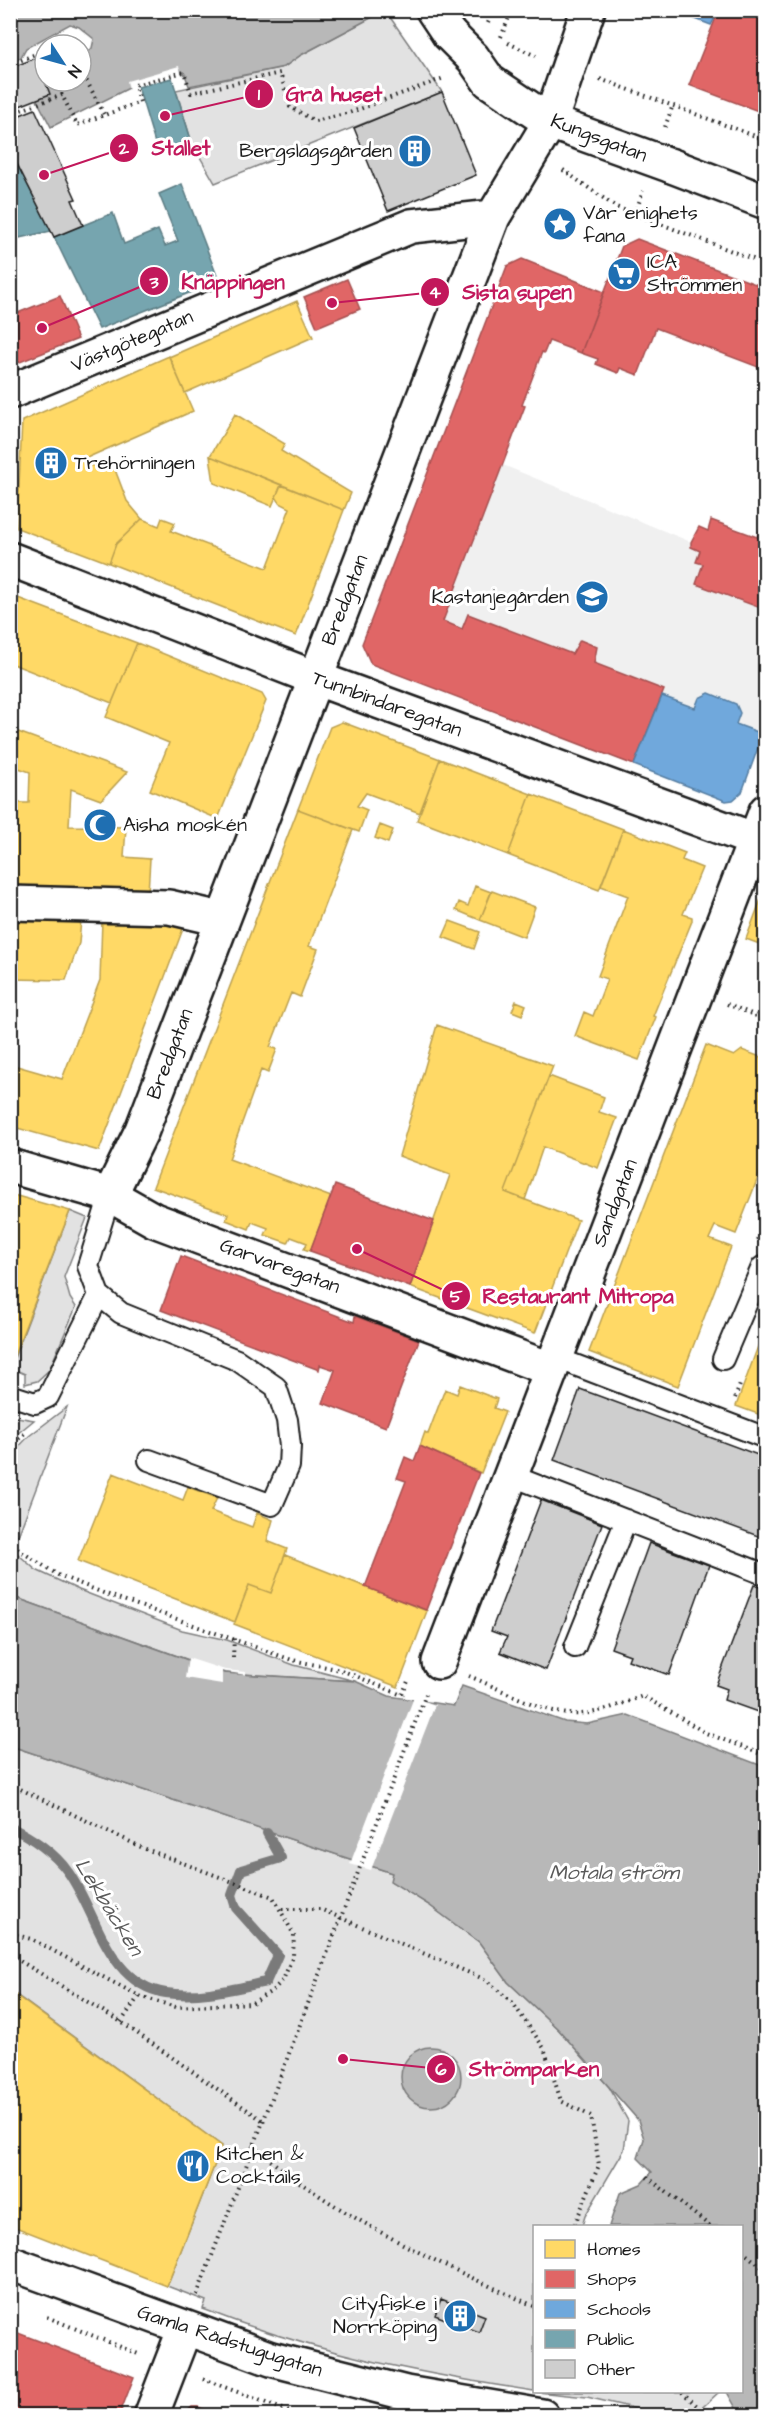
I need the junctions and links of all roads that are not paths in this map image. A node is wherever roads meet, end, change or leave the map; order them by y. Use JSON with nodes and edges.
{"nodes":[{"id":1,"x":588,"y":10,"type":"edge"},
{"id":2,"x":441,"y":22,"type":"edge"},
{"id":3,"x":550,"y":122,"type":"junction"},
{"id":4,"x":765,"y":202,"type":"edge"},
{"id":5,"x":493,"y":217,"type":"junction"},
{"id":6,"x":10,"y":392,"type":"edge"},
{"id":7,"x":10,"y":559,"type":"edge"},
{"id":8,"x":315,"y":678,"type":"junction"},
{"id":9,"x":762,"y":832,"type":"edge"},
{"id":10,"x":10,"y":903,"type":"edge"},
{"id":11,"x":221,"y":919,"type":"junction"},
{"id":12,"x":10,"y":1166,"type":"edge"},
{"id":13,"x":110,"y":1195,"type":"junction"},
{"id":14,"x":765,"y":1268,"type":"edge"},
{"id":15,"x":99,"y":1295,"type":"junction"},
{"id":16,"x":723,"y":1359,"type":"dead end"},
{"id":17,"x":552,"y":1363,"type":"junction"},
{"id":18,"x":10,"y":1395,"type":"edge"},
{"id":19,"x":765,"y":1438,"type":"edge"},
{"id":20,"x":149,"y":1460,"type":"dead end"},
{"id":21,"x":510,"y":1475,"type":"junction"},
{"id":22,"x":626,"y":1520,"type":"junction"},
{"id":23,"x":765,"y":1575,"type":"edge"},
{"id":24,"x":575,"y":1647,"type":"dead end"},
{"id":25,"x":425,"y":1669,"type":"road end"},
{"id":26,"x":10,"y":2263,"type":"edge"},
{"id":27,"x":184,"y":2328,"type":"junction"},
{"id":28,"x":489,"y":2412,"type":"edge"},
{"id":29,"x":151,"y":2415,"type":"edge"},
{"id":30,"x":542,"y":2415,"type":"edge"}],
"edges":[{"from":1,"to":3,"type":"street","name":"Bredgatan"},
{"from":2,"to":3,"type":"street","name":"Kungsgatan"},
{"from":3,"to":4,"type":"street","name":"Kungsgatan"},
{"from":3,"to":5,"type":"street","name":"Bredgatan"},
{"from":5,"to":6,"type":"street","name":"Västgötegatan"},
{"from":5,"to":8,"type":"street","name":"Bredgatan"},
{"from":7,"to":8,"type":"street","name":"Tunnbindaregatan"},
{"from":8,"to":9,"type":"street","name":"Tunnbindaregatan"},
{"from":8,"to":11,"type":"street","name":"Bredgatan"},
{"from":9,"to":17,"type":"street","name":"Sandgatan"},
{"from":10,"to":11,"type":"street"},
{"from":11,"to":13,"type":"street","name":"Bredgatan"},
{"from":12,"to":13,"type":"street","name":"Garvaregatan"},
{"from":13,"to":15,"type":"lane"},
{"from":13,"to":17,"type":"street","name":"Garvaregatan"},
{"from":14,"to":16,"type":"lane"},
{"from":15,"to":18,"type":"lane"},
{"from":15,"to":20,"type":"lane"},
{"from":17,"to":19,"type":"lane"},
{"from":17,"to":21,"type":"street","name":"Sandgatan"},
{"from":21,"to":22,"type":"lane"},
{"from":21,"to":25,"type":"street","name":"Sandgatan"},
{"from":22,"to":23,"type":"lane"},
{"from":22,"to":24,"type":"lane"},
{"from":26,"to":27,"type":"street","name":"Gamla Rådstugugatan"},
{"from":27,"to":28,"type":"street","name":"Gamla Rådstugugatan"},
{"from":27,"to":29,"type":"street"},
{"from":28,"to":30,"type":"street","name":"Gamla Rådstugugatan"}]}
